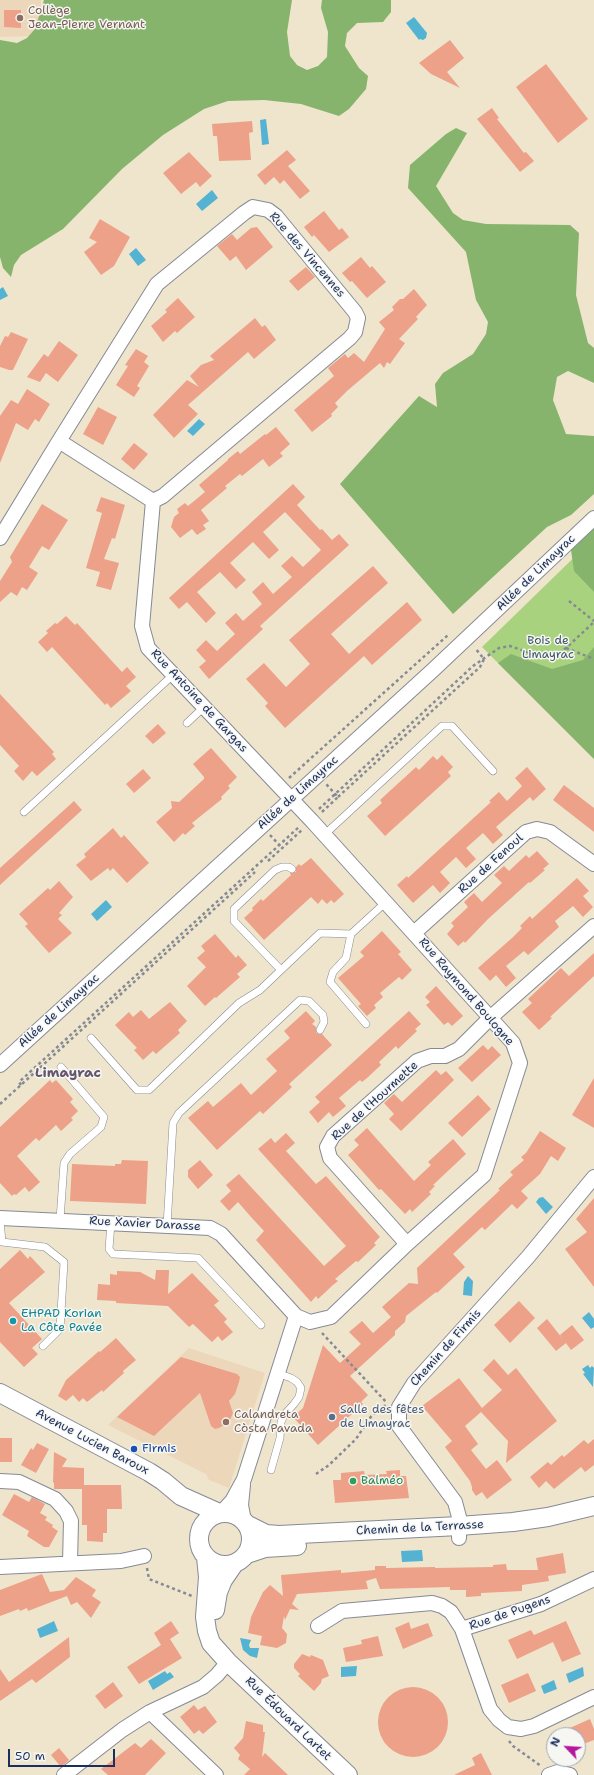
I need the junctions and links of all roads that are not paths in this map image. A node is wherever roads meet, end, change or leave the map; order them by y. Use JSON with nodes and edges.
{"nodes":[{"id":1,"x":59,"y":441,"type":"junction"},
{"id":2,"x":153,"y":501,"type":"junction"},
{"id":3,"x":594,"y":518,"type":"edge"},
{"id":4,"x":0,"y":538,"type":"edge"},
{"id":5,"x":173,"y":675,"type":"junction"},
{"id":6,"x":204,"y":707,"type":"junction"},
{"id":7,"x":187,"y":723,"type":"dead end"},
{"id":8,"x":493,"y":771,"type":"dead end"},
{"id":9,"x":291,"y":799,"type":"junction"},
{"id":10,"x":24,"y":812,"type":"dead end"},
{"id":11,"x":324,"y":835,"type":"junction"},
{"id":12,"x":594,"y":864,"type":"edge"},
{"id":13,"x":292,"y":869,"type":"dead end"},
{"id":14,"x":386,"y":902,"type":"junction"},
{"id":15,"x":594,"y":926,"type":"edge"},
{"id":16,"x":414,"y":933,"type":"junction"},
{"id":17,"x":351,"y":934,"type":"junction"},
{"id":18,"x":281,"y":970,"type":"junction"},
{"id":19,"x":490,"y":1018,"type":"junction"},
{"id":20,"x":366,"y":1024,"type":"dead end"},
{"id":21,"x":320,"y":1030,"type":"dead end"},
{"id":22,"x":91,"y":1038,"type":"dead end"},
{"id":23,"x":0,"y":1065,"type":"edge"},
{"id":24,"x":61,"y":1067,"type":"dead end"},
{"id":25,"x":594,"y":1177,"type":"edge"},
{"id":26,"x":0,"y":1219,"type":"edge"},
{"id":27,"x":60,"y":1220,"type":"junction"},
{"id":28,"x":111,"y":1223,"type":"junction"},
{"id":29,"x":167,"y":1226,"type":"junction"},
{"id":30,"x":1,"y":1243,"type":"edge"},
{"id":31,"x":407,"y":1244,"type":"junction"},
{"id":32,"x":296,"y":1316,"type":"junction"},
{"id":33,"x":261,"y":1325,"type":"dead end"},
{"id":34,"x":43,"y":1346,"type":"dead end"},
{"id":35,"x":277,"y":1374,"type":"junction"},
{"id":36,"x":0,"y":1393,"type":"edge"},
{"id":37,"x":271,"y":1470,"type":"dead end"},
{"id":38,"x":244,"y":1479,"type":"junction"},
{"id":39,"x":0,"y":1481,"type":"edge"},
{"id":40,"x":181,"y":1496,"type":"junction"},
{"id":41,"x":594,"y":1506,"type":"edge"},
{"id":42,"x":220,"y":1513,"type":"junction"},
{"id":43,"x":594,"y":1517,"type":"edge"},
{"id":44,"x":246,"y":1523,"type":"junction"},
{"id":45,"x":200,"y":1532,"type":"junction"},
{"id":46,"x":459,"y":1532,"type":"junction"},
{"id":47,"x":144,"y":1556,"type":"road end"},
{"id":48,"x":206,"y":1557,"type":"junction"},
{"id":49,"x":240,"y":1559,"type":"junction"},
{"id":50,"x":70,"y":1563,"type":"junction"},
{"id":51,"x":0,"y":1567,"type":"edge"},
{"id":52,"x":594,"y":1579,"type":"edge"},
{"id":53,"x":318,"y":1626,"type":"dead end"},
{"id":54,"x":462,"y":1629,"type":"junction"},
{"id":55,"x":225,"y":1659,"type":"junction"},
{"id":56,"x":594,"y":1698,"type":"edge"},
{"id":57,"x":150,"y":1712,"type":"junction"},
{"id":58,"x":550,"y":1774,"type":"edge"},
{"id":59,"x":64,"y":1775,"type":"edge"},
{"id":60,"x":216,"y":1775,"type":"edge"},
{"id":61,"x":348,"y":1775,"type":"edge"},
{"id":62,"x":570,"y":1775,"type":"edge"}],
"edges":[{"from":1,"to":2,"type":"street"},
{"from":1,"to":2,"type":"street","name":"Rue des Vincennes"},
{"from":1,"to":4,"type":"street"},
{"from":2,"to":5,"type":"street","name":"Rue Antoine de Gargas"},
{"from":3,"to":9,"type":"street","name":"Allée de Limayrac"},
{"from":5,"to":6,"type":"street","name":"Rue Antoine de Gargas"},
{"from":5,"to":10,"type":"lane"},
{"from":6,"to":7,"type":"lane"},
{"from":6,"to":9,"type":"street","name":"Rue Antoine de Gargas"},
{"from":8,"to":11,"type":"lane"},
{"from":9,"to":11,"type":"street","name":"Rue Raymond Boulogne"},
{"from":9,"to":23,"type":"street","name":"Allée de Limayrac"},
{"from":11,"to":14,"type":"street","name":"Rue Raymond Boulogne"},
{"from":12,"to":16,"type":"street","name":"Rue de Fenoul"},
{"from":13,"to":18,"type":"lane"},
{"from":14,"to":16,"type":"street","name":"Rue Raymond Boulogne"},
{"from":14,"to":17,"type":"lane"},
{"from":15,"to":19,"type":"street"},
{"from":16,"to":19,"type":"street","name":"Rue Raymond Boulogne"},
{"from":17,"to":18,"type":"lane"},
{"from":17,"to":20,"type":"lane"},
{"from":18,"to":22,"type":"lane"},
{"from":19,"to":31,"type":"street","name":"Rue Raymond Boulogne"},
{"from":19,"to":31,"type":"street","name":"Rue de l'Hourmette"},
{"from":21,"to":29,"type":"lane"},
{"from":24,"to":27,"type":"lane"},
{"from":25,"to":46,"type":"street","name":"Chemin de Firmis"},
{"from":26,"to":27,"type":"street","name":"Rue Xavier Darasse"},
{"from":26,"to":30,"type":"lane"},
{"from":27,"to":28,"type":"street","name":"Rue Xavier Darasse"},
{"from":28,"to":29,"type":"street","name":"Rue Xavier Darasse"},
{"from":28,"to":33,"type":"lane"},
{"from":29,"to":32,"type":"street","name":"Rue Xavier Darasse"},
{"from":30,"to":34,"type":"lane"},
{"from":31,"to":32,"type":"street","name":"Rue Raymond Boulogne"},
{"from":32,"to":35,"type":"street"},
{"from":35,"to":37,"type":"lane"},
{"from":35,"to":38,"type":"street"},
{"from":36,"to":40,"type":"street","name":"Avenue Lucien Baroux"},
{"from":38,"to":42,"type":"street"},
{"from":38,"to":44,"type":"street"},
{"from":39,"to":50,"type":"street"},
{"from":40,"to":42,"type":"street","name":"Avenue Lucien Baroux"},
{"from":40,"to":45,"type":"street","name":"Avenue Lucien Baroux"},
{"from":41,"to":46,"type":"street","name":"Chemin de la Terrasse"},
{"from":42,"to":44,"type":"street"},
{"from":42,"to":45,"type":"street"},
{"from":43,"to":46,"type":"street","name":"Chemin de la Terrasse"},
{"from":44,"to":46,"type":"street","name":"Chemin de la Terrasse"},
{"from":44,"to":49,"type":"street"},
{"from":45,"to":48,"type":"street"},
{"from":46,"to":49,"type":"street","name":"Chemin de la Terrasse"},
{"from":47,"to":50,"type":"street"},
{"from":48,"to":49,"type":"street"},
{"from":48,"to":55,"type":"street","name":"Rue Édouard Lartet"},
{"from":49,"to":55,"type":"street"},
{"from":50,"to":51,"type":"street"},
{"from":52,"to":54,"type":"street","name":"Rue de Pugens"},
{"from":53,"to":54,"type":"street","name":"Rue de Pugens"},
{"from":54,"to":56,"type":"street"},
{"from":55,"to":57,"type":"street"},
{"from":55,"to":61,"type":"street","name":"Rue Édouard Lartet"},
{"from":57,"to":59,"type":"street"},
{"from":57,"to":60,"type":"street"},
{"from":58,"to":62,"type":"street"}]}
